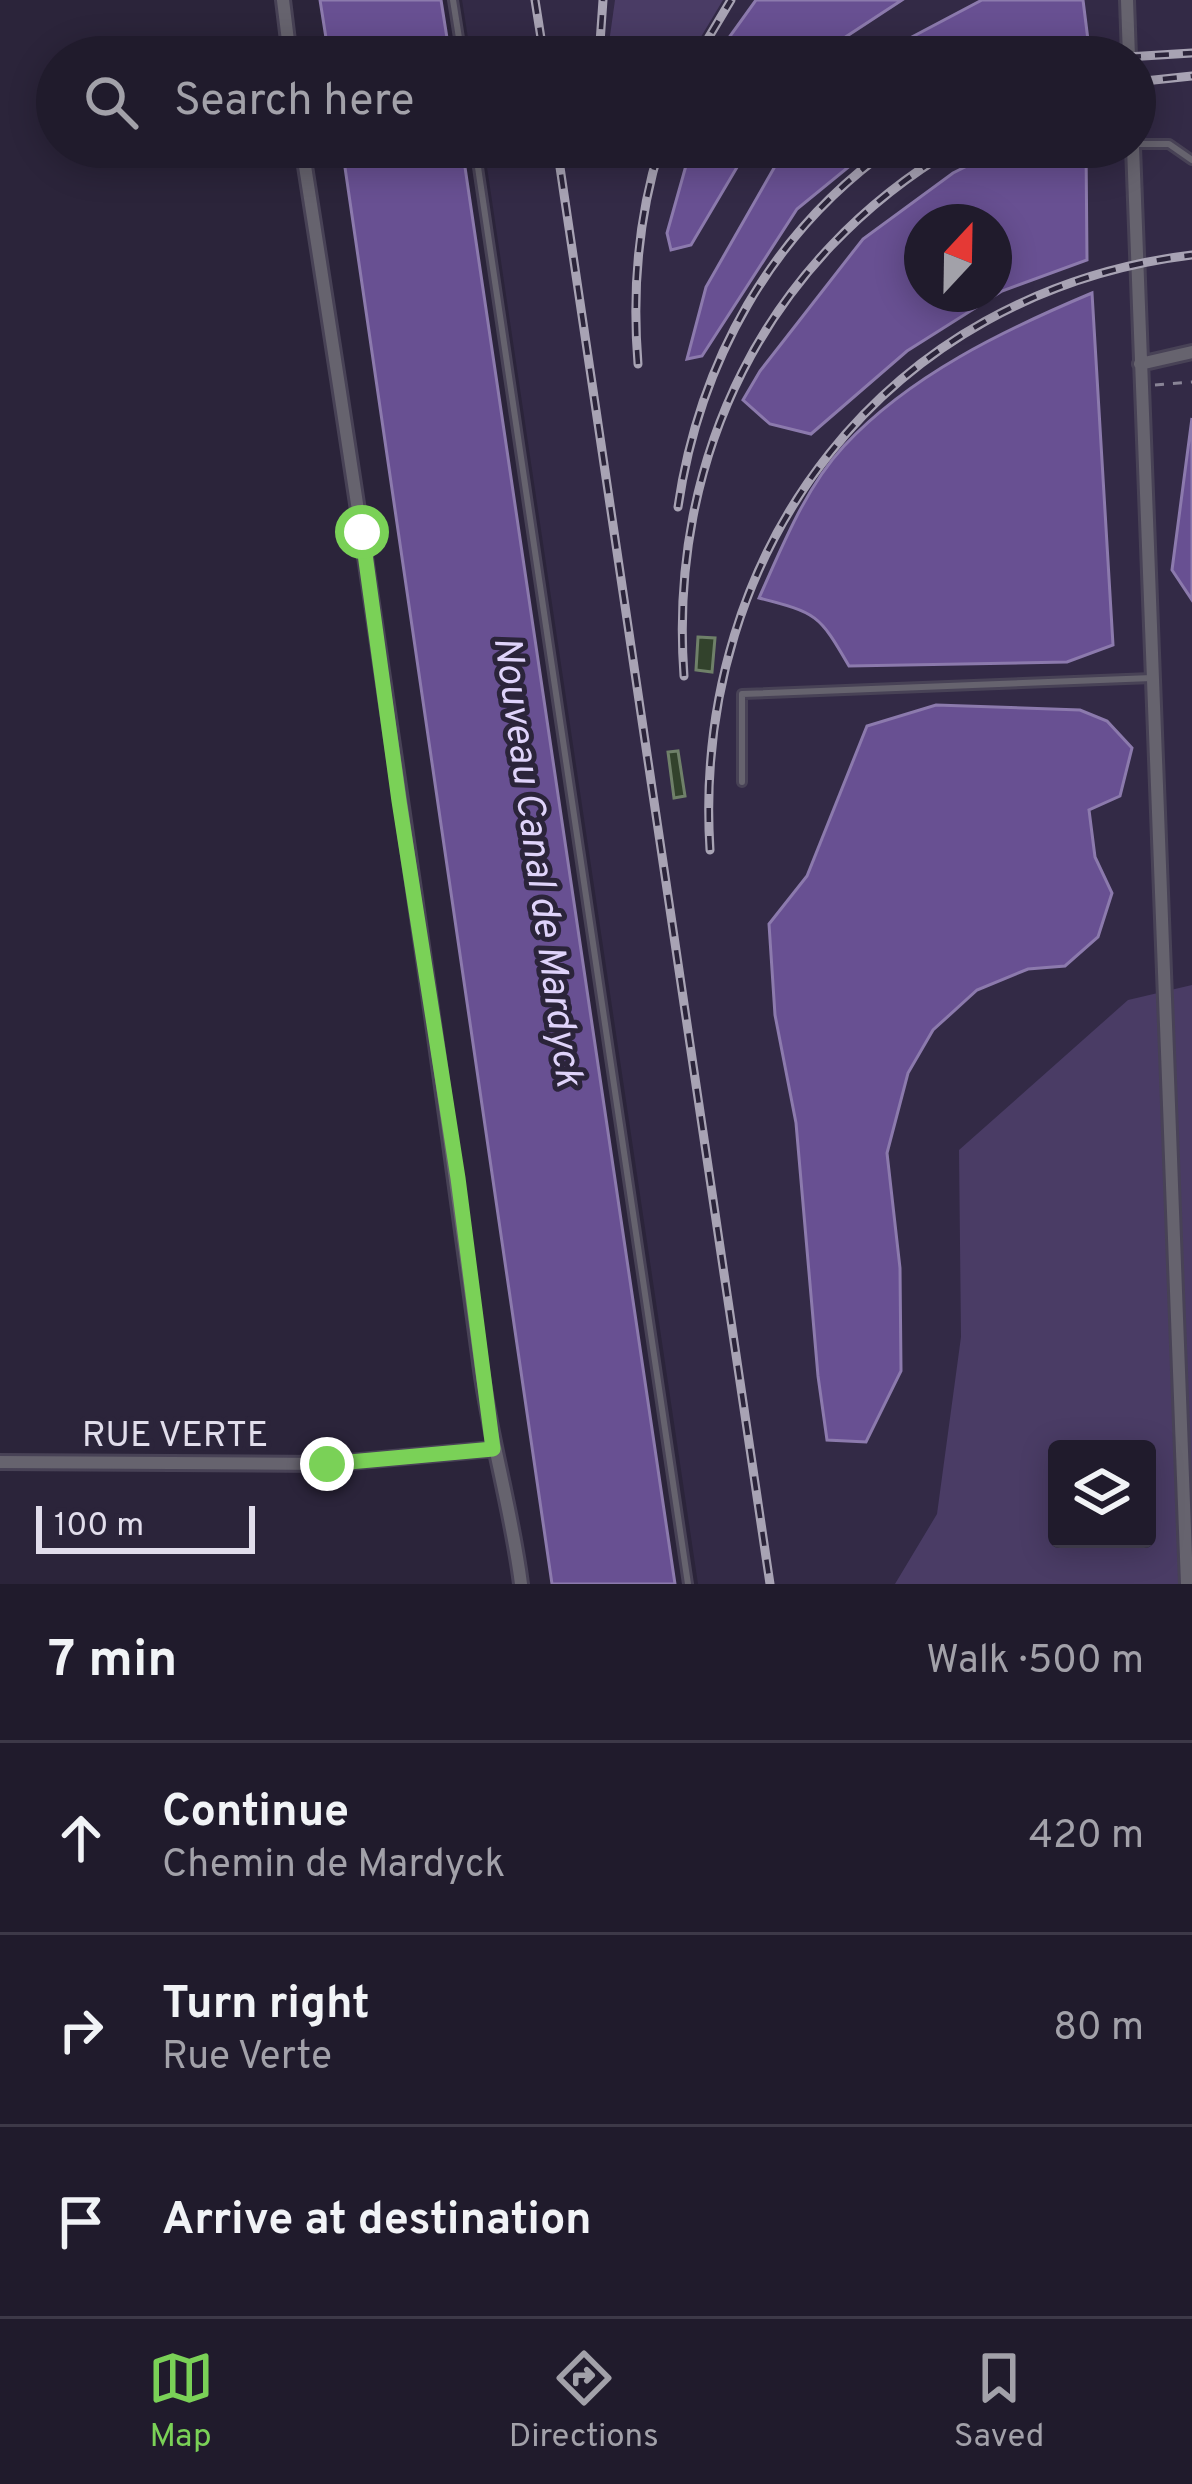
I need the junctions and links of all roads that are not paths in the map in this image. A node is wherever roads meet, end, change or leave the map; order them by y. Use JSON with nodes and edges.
{"nodes":[{"id":1,"x":283,"y":0,"type":"edge"},
{"id":2,"x":453,"y":0,"type":"edge"},
{"id":3,"x":1127,"y":0,"type":"edge"},
{"id":4,"x":287,"y":36,"type":"edge"},
{"id":5,"x":459,"y":36,"type":"edge"},
{"id":6,"x":1128,"y":36,"type":"edge"},
{"id":7,"x":1156,"y":145,"type":"edge"},
{"id":8,"x":1192,"y":160,"type":"edge"},
{"id":9,"x":306,"y":168,"type":"edge"},
{"id":10,"x":478,"y":168,"type":"edge"},
{"id":11,"x":1135,"y":168,"type":"edge"},
{"id":12,"x":1192,"y":352,"type":"edge"},
{"id":13,"x":1140,"y":364,"type":"junction"},
{"id":14,"x":1152,"y":679,"type":"junction"},
{"id":15,"x":742,"y":782,"type":"dead end"},
{"id":16,"x":493,"y":1449,"type":"junction"},
{"id":17,"x":0,"y":1462,"type":"edge"},
{"id":18,"x":521,"y":1584,"type":"edge"},
{"id":19,"x":688,"y":1584,"type":"edge"},
{"id":20,"x":1186,"y":1584,"type":"edge"}],
"edges":[{"from":1,"to":4,"type":"street"},
{"from":2,"to":5,"type":"lane"},
{"from":3,"to":6,"type":"street"},
{"from":7,"to":8,"type":"lane"},
{"from":9,"to":16,"type":"street"},
{"from":10,"to":19,"type":"lane"},
{"from":11,"to":13,"type":"street"},
{"from":12,"to":13,"type":"street"},
{"from":13,"to":14,"type":"street"},
{"from":14,"to":15,"type":"lane"},
{"from":14,"to":20,"type":"street"},
{"from":16,"to":17,"type":"street","name":"RUE VERTE"},
{"from":16,"to":18,"type":"street"}]}
